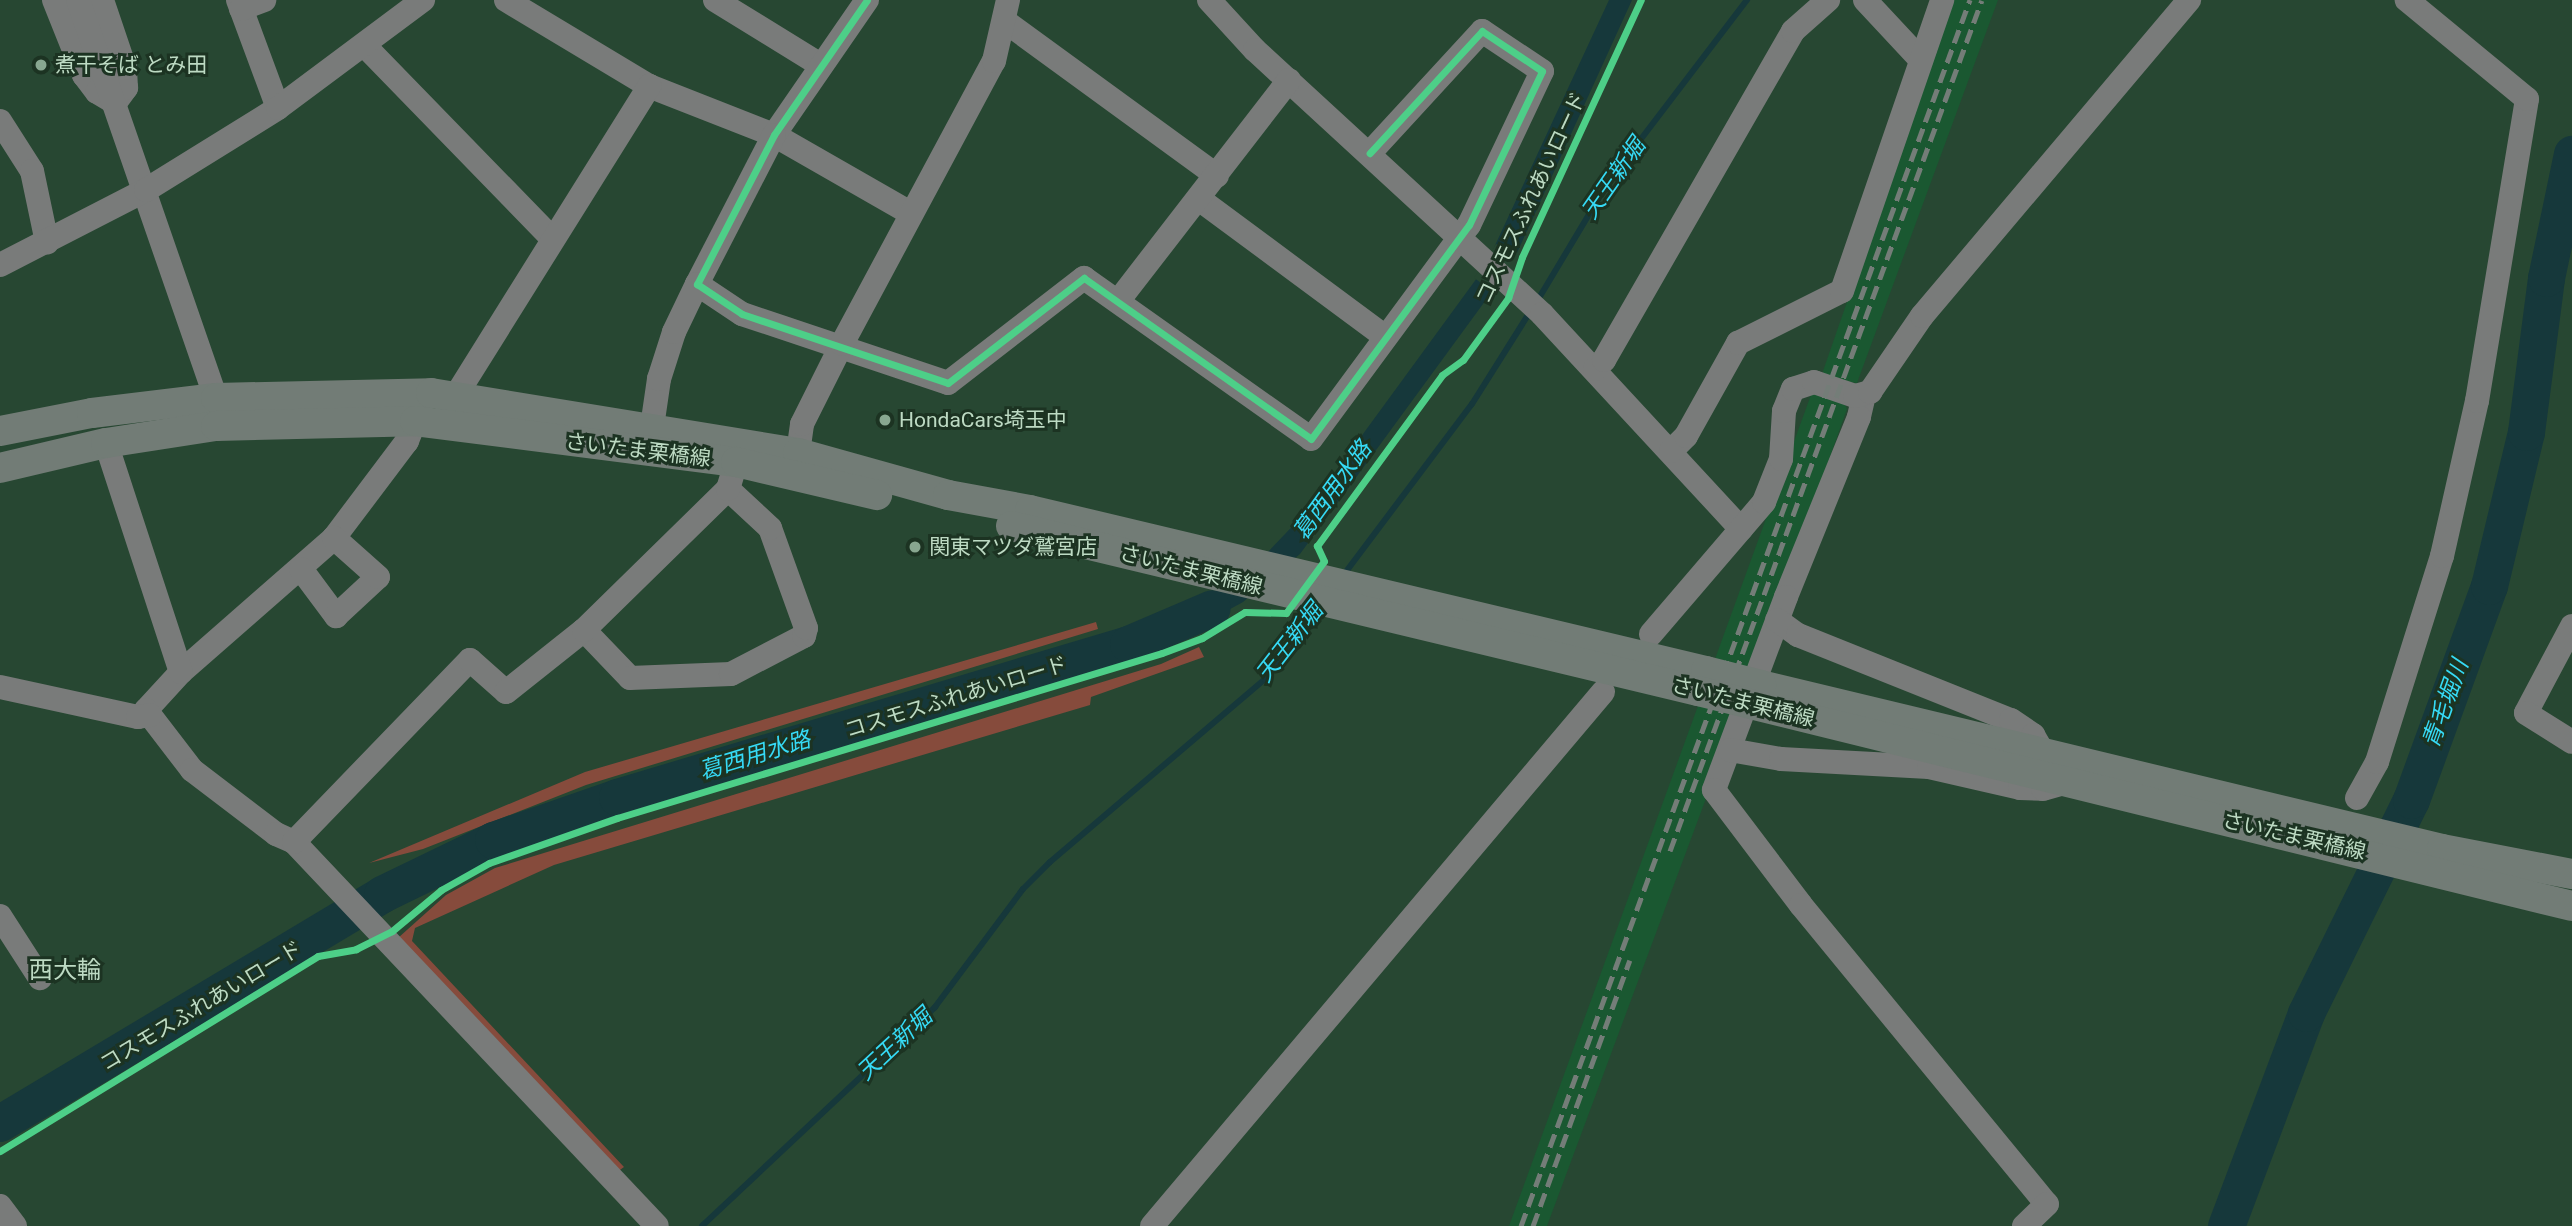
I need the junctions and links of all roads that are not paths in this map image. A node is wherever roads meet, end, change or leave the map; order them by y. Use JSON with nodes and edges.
{"nodes":[{"id":1,"x":54,"y":0,"type":"edge"},
{"id":2,"x":78,"y":0,"type":"edge"},
{"id":3,"x":102,"y":0,"type":"edge"},
{"id":4,"x":423,"y":0,"type":"edge"},
{"id":5,"x":506,"y":0,"type":"edge"},
{"id":6,"x":715,"y":0,"type":"edge"},
{"id":7,"x":867,"y":0,"type":"edge"},
{"id":8,"x":1209,"y":0,"type":"edge"},
{"id":9,"x":1828,"y":0,"type":"edge"},
{"id":10,"x":1866,"y":0,"type":"edge"},
{"id":11,"x":1942,"y":0,"type":"edge"},
{"id":12,"x":2189,"y":0,"type":"edge"},
{"id":13,"x":2407,"y":0,"type":"edge"},
{"id":14,"x":248,"y":3,"type":"edge"},
{"id":15,"x":1007,"y":11,"type":"edge"},
{"id":16,"x":365,"y":46,"type":"junction"},
{"id":17,"x":1921,"y":60,"type":"junction"},
{"id":18,"x":819,"y":64,"type":"junction"},
{"id":19,"x":1289,"y":80,"type":"junction"},
{"id":20,"x":649,"y":86,"type":"junction"},
{"id":21,"x":115,"y":103,"type":"junction"},
{"id":22,"x":278,"y":108,"type":"junction"},
{"id":23,"x":774,"y":135,"type":"junction"},
{"id":24,"x":4,"y":136,"type":"edge"},
{"id":25,"x":1370,"y":153,"type":"junction"},
{"id":26,"x":1217,"y":176,"type":"junction"},
{"id":27,"x":146,"y":190,"type":"junction"},
{"id":28,"x":1199,"y":199,"type":"junction"},
{"id":29,"x":910,"y":213,"type":"junction"},
{"id":30,"x":1461,"y":236,"type":"junction"},
{"id":31,"x":553,"y":239,"type":"junction"},
{"id":32,"x":47,"y":242,"type":"junction"},
{"id":33,"x":0,"y":265,"type":"edge"},
{"id":34,"x":697,"y":284,"type":"junction"},
{"id":35,"x":1119,"y":300,"type":"junction"},
{"id":36,"x":1384,"y":336,"type":"junction"},
{"id":37,"x":842,"y":344,"type":"junction"},
{"id":38,"x":1595,"y":369,"type":"junction"},
{"id":39,"x":1864,"y":395,"type":"junction"},
{"id":40,"x":455,"y":397,"type":"junction"},
{"id":41,"x":216,"y":412,"type":"junction"},
{"id":42,"x":415,"y":421,"type":"junction"},
{"id":43,"x":652,"y":427,"type":"junction"},
{"id":44,"x":0,"y":431,"type":"edge"},
{"id":45,"x":106,"y":443,"type":"junction"},
{"id":46,"x":1671,"y":451,"type":"junction"},
{"id":47,"x":797,"y":453,"type":"junction"},
{"id":48,"x":0,"y":468,"type":"edge"},
{"id":49,"x":732,"y":475,"type":"junction"},
{"id":50,"x":1741,"y":529,"type":"junction"},
{"id":51,"x":334,"y":538,"type":"junction"},
{"id":52,"x":1208,"y":563,"type":"junction"},
{"id":53,"x":302,"y":569,"type":"junction"},
{"id":54,"x":1777,"y":620,"type":"junction"},
{"id":55,"x":2572,"y":626,"type":"edge"},
{"id":56,"x":584,"y":629,"type":"junction"},
{"id":57,"x":1651,"y":634,"type":"dead end"},
{"id":58,"x":181,"y":672,"type":"junction"},
{"id":59,"x":0,"y":687,"type":"edge"},
{"id":60,"x":1602,"y":692,"type":"dead end"},
{"id":61,"x":1758,"y":695,"type":"junction"},
{"id":62,"x":150,"y":715,"type":"junction"},
{"id":63,"x":2572,"y":742,"type":"edge"},
{"id":64,"x":1730,"y":750,"type":"junction"},
{"id":65,"x":2044,"y":754,"type":"junction"},
{"id":66,"x":2065,"y":782,"type":"junction"},
{"id":67,"x":2357,"y":797,"type":"dead end"},
{"id":68,"x":2346,"y":837,"type":"junction"},
{"id":69,"x":293,"y":842,"type":"junction"},
{"id":70,"x":2438,"y":859,"type":"junction"},
{"id":71,"x":2572,"y":874,"type":"edge"},
{"id":72,"x":2572,"y":906,"type":"edge"},
{"id":73,"x":0,"y":916,"type":"edge"},
{"id":74,"x":40,"y":978,"type":"dead end"},
{"id":75,"x":0,"y":1206,"type":"edge"},
{"id":76,"x":15,"y":1226,"type":"edge"},
{"id":77,"x":657,"y":1226,"type":"edge"},
{"id":78,"x":1152,"y":1226,"type":"edge"},
{"id":79,"x":2024,"y":1226,"type":"edge"}],
"edges":[{"from":1,"to":21,"type":"street"},
{"from":2,"to":21,"type":"street"},
{"from":3,"to":21,"type":"street"},
{"from":4,"to":16,"type":"street"},
{"from":5,"to":20,"type":"street"},
{"from":6,"to":18,"type":"street"},
{"from":7,"to":18,"type":"street"},
{"from":8,"to":19,"type":"street"},
{"from":9,"to":38,"type":"street"},
{"from":10,"to":17,"type":"street"},
{"from":11,"to":17,"type":"street"},
{"from":12,"to":39,"type":"street"},
{"from":13,"to":67,"type":"street"},
{"from":14,"to":22,"type":"street"},
{"from":15,"to":26,"type":"street"},
{"from":15,"to":29,"type":"street"},
{"from":16,"to":22,"type":"street"},
{"from":16,"to":31,"type":"street"},
{"from":17,"to":46,"type":"street"},
{"from":18,"to":23,"type":"street"},
{"from":19,"to":25,"type":"street"},
{"from":19,"to":26,"type":"street"},
{"from":20,"to":23,"type":"street"},
{"from":20,"to":31,"type":"street"},
{"from":21,"to":27,"type":"street"},
{"from":22,"to":27,"type":"street"},
{"from":23,"to":29,"type":"street"},
{"from":23,"to":34,"type":"street"},
{"from":24,"to":32,"type":"street"},
{"from":25,"to":30,"type":"street"},
{"from":25,"to":30,"type":"street"},
{"from":26,"to":28,"type":"street"},
{"from":27,"to":32,"type":"street"},
{"from":27,"to":41,"type":"street"},
{"from":28,"to":35,"type":"street"},
{"from":28,"to":36,"type":"street"},
{"from":29,"to":37,"type":"street"},
{"from":30,"to":36,"type":"street"},
{"from":30,"to":38,"type":"street"},
{"from":31,"to":40,"type":"street"},
{"from":32,"to":33,"type":"street"},
{"from":34,"to":37,"type":"street"},
{"from":34,"to":43,"type":"street"},
{"from":35,"to":36,"type":"street"},
{"from":35,"to":37,"type":"street"},
{"from":37,"to":47,"type":"street"},
{"from":38,"to":46,"type":"street"},
{"from":39,"to":50,"type":"street"},
{"from":39,"to":54,"type":"street"},
{"from":40,"to":41,"type":"main road","name":"さいたま栗橋線"},
{"from":40,"to":43,"type":"main road","name":"さいたま栗橋線"},
{"from":41,"to":42,"type":"main road","name":"さいたま栗橋線"},
{"from":41,"to":44,"type":"main road","name":"さいたま栗橋線"},
{"from":41,"to":45,"type":"main road","name":"さいたま栗橋線"},
{"from":42,"to":49,"type":"main road","name":"さいたま栗橋線"},
{"from":42,"to":51,"type":"street"},
{"from":43,"to":47,"type":"main road","name":"さいたま栗橋線"},
{"from":45,"to":48,"type":"main road","name":"さいたま栗橋線"},
{"from":45,"to":58,"type":"street"},
{"from":46,"to":50,"type":"street"},
{"from":47,"to":52,"type":"main road","name":"さいたま栗橋線"},
{"from":49,"to":52,"type":"main road","name":"さいたま栗橋線"},
{"from":49,"to":56,"type":"street"},
{"from":49,"to":56,"type":"street"},
{"from":50,"to":57,"type":"street"},
{"from":51,"to":53,"type":"street"},
{"from":51,"to":53,"type":"street"},
{"from":52,"to":61,"type":"main road","name":"さいたま栗橋線","bridge":true},
{"from":53,"to":58,"type":"street"},
{"from":54,"to":64,"type":"street"},
{"from":54,"to":65,"type":"street"},
{"from":55,"to":63,"type":"street"},
{"from":56,"to":69,"type":"street"},
{"from":58,"to":62,"type":"street"},
{"from":59,"to":62,"type":"street"},
{"from":60,"to":78,"type":"street"},
{"from":61,"to":65,"type":"main road","name":"さいたま栗橋線"},
{"from":61,"to":66,"type":"main road","name":"さいたま栗橋線"},
{"from":62,"to":69,"type":"street"},
{"from":64,"to":66,"type":"street"},
{"from":64,"to":79,"type":"street"},
{"from":65,"to":68,"type":"main road","name":"さいたま栗橋線"},
{"from":66,"to":68,"type":"main road","name":"さいたま栗橋線"},
{"from":68,"to":70,"type":"main road","name":"さいたま栗橋線"},
{"from":69,"to":77,"type":"street"},
{"from":70,"to":71,"type":"main road","name":"さいたま栗橋線"},
{"from":70,"to":72,"type":"main road","name":"さいたま栗橋線"},
{"from":73,"to":74,"type":"street"},
{"from":75,"to":76,"type":"street"}]}
